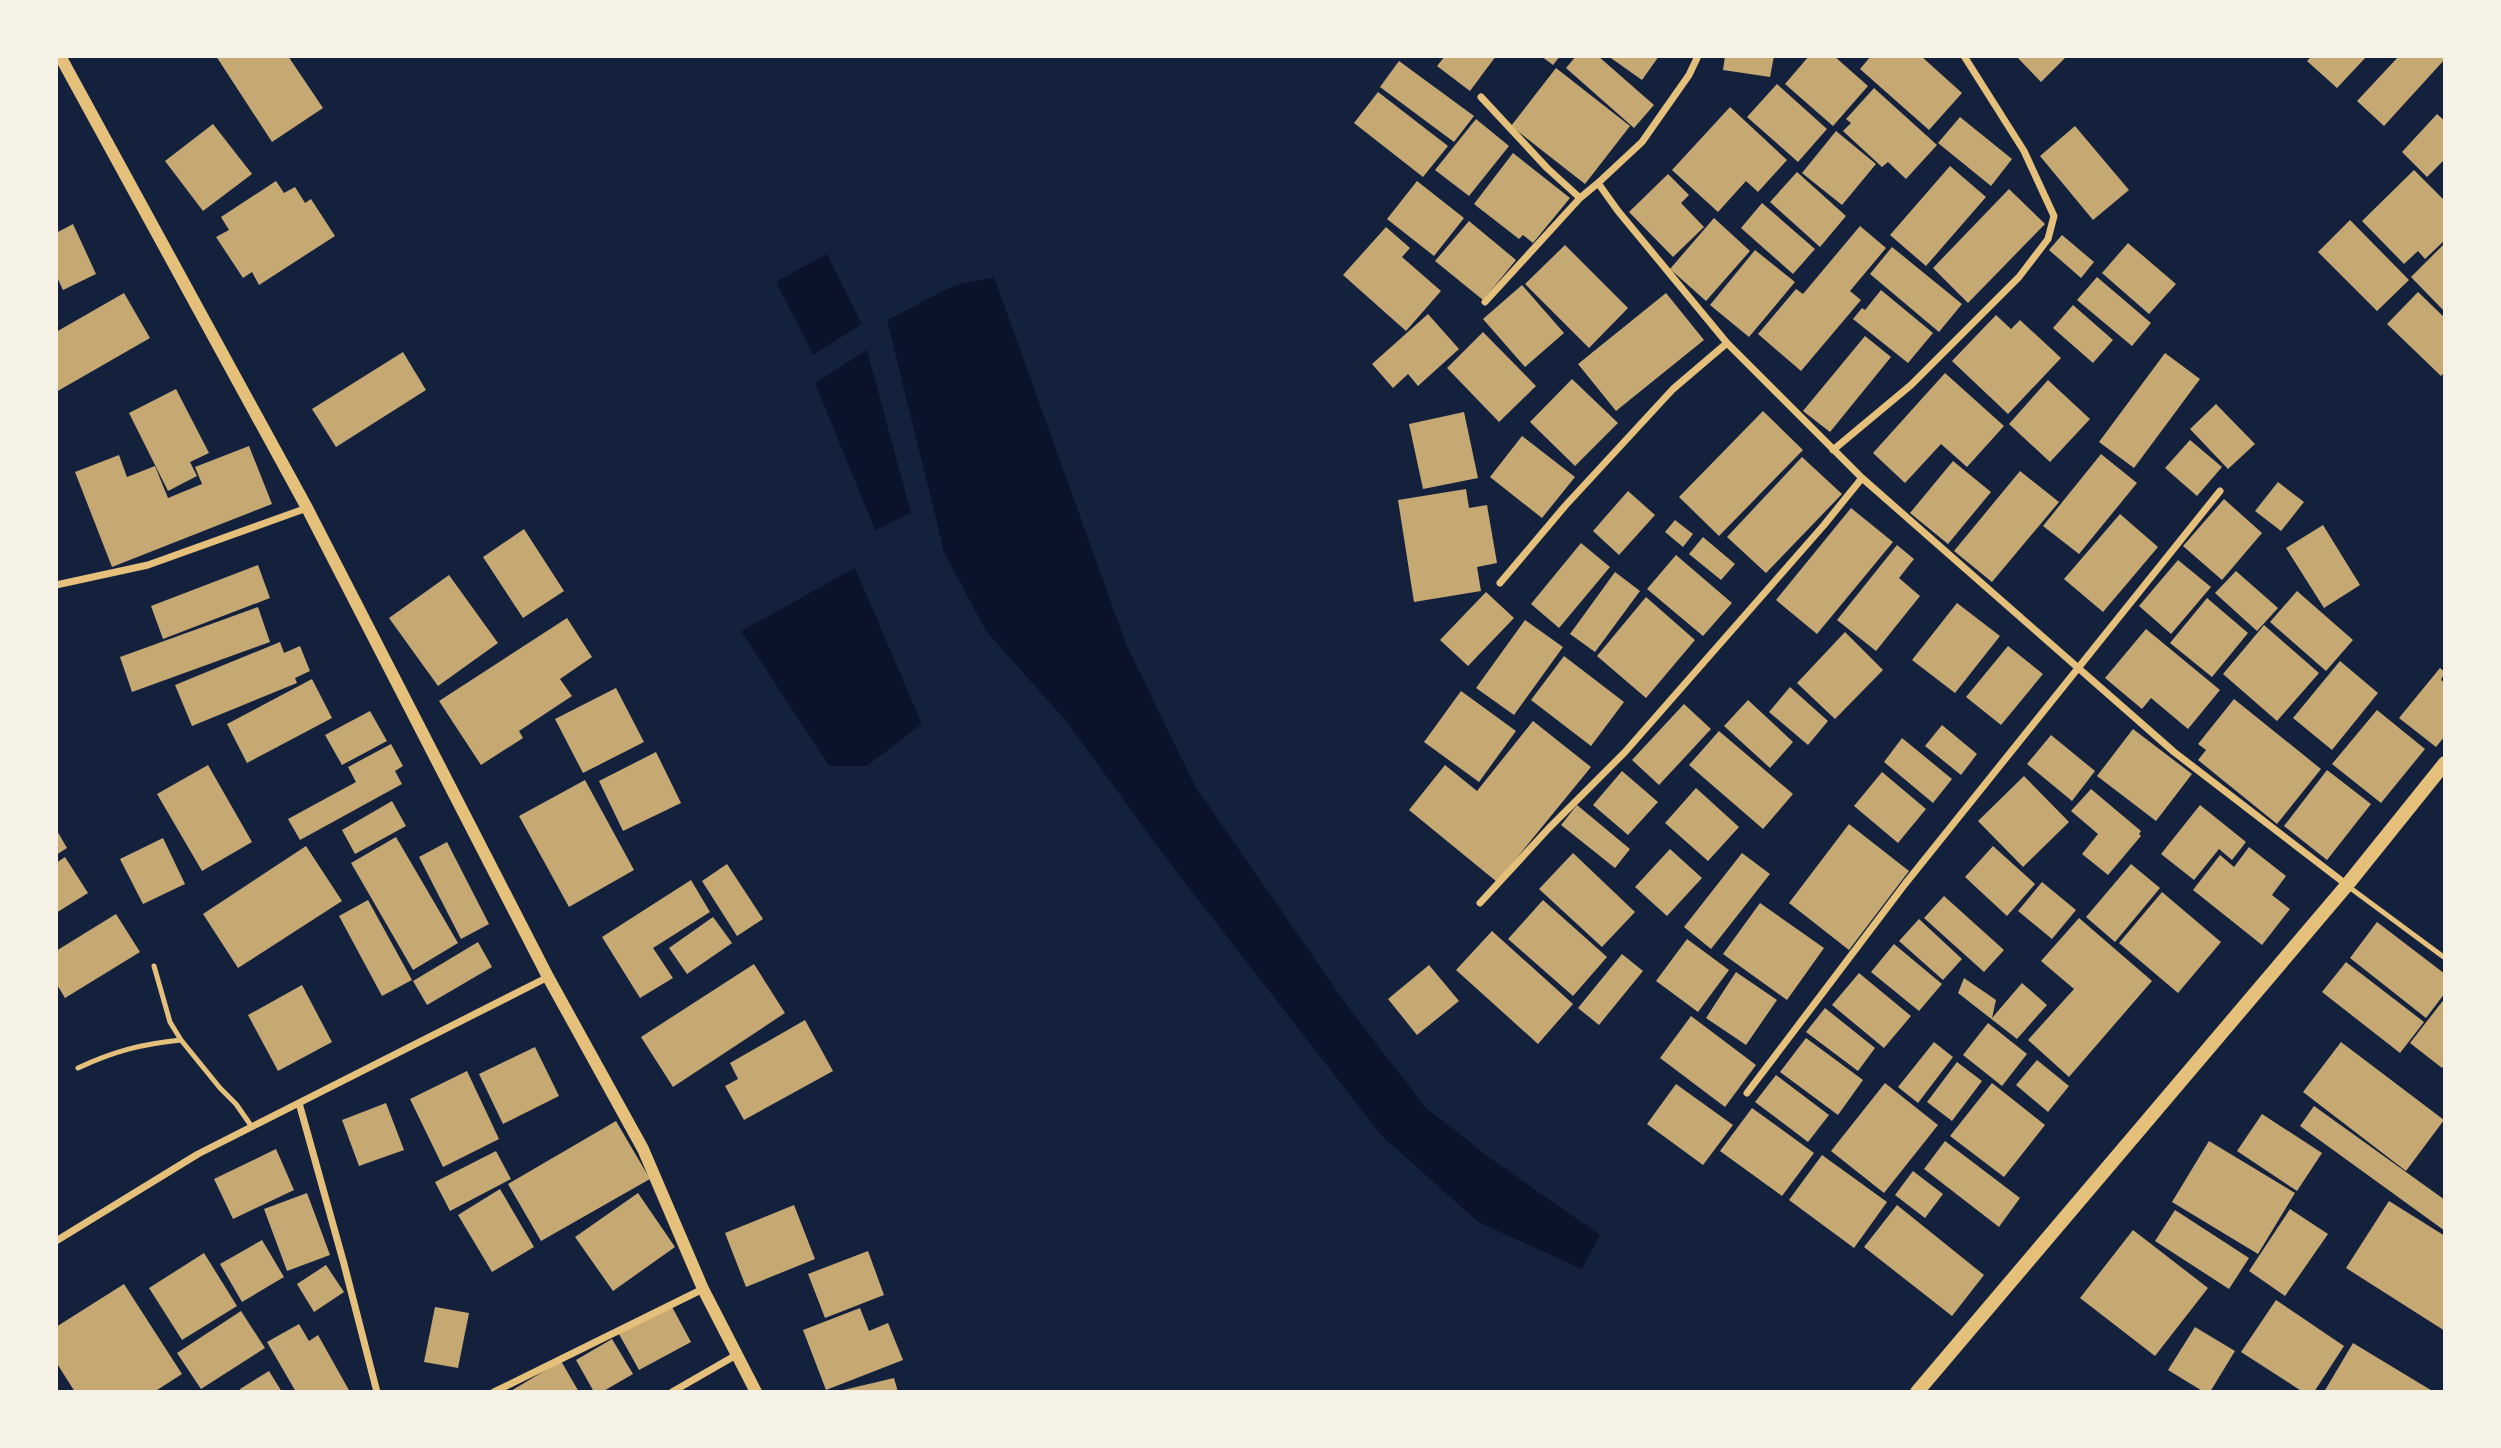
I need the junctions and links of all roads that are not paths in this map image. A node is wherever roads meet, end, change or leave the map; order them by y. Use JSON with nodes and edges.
{"nodes":[{"id":1,"x":60,"y":56,"type":"edge"},
{"id":2,"x":1698,"y":56,"type":"edge"},
{"id":3,"x":1964,"y":56,"type":"edge"},
{"id":4,"x":1480,"y":97,"type":"dead end"},
{"id":5,"x":1598,"y":183,"type":"junction"},
{"id":6,"x":1580,"y":198,"type":"junction"},
{"id":7,"x":1485,"y":302,"type":"dead end"},
{"id":8,"x":1727,"y":343,"type":"junction"},
{"id":9,"x":1833,"y":450,"type":"junction"},
{"id":10,"x":1862,"y":478,"type":"junction"},
{"id":11,"x":2220,"y":491,"type":"dead end"},
{"id":12,"x":307,"y":508,"type":"junction"},
{"id":13,"x":1500,"y":583,"type":"dead end"},
{"id":14,"x":56,"y":585,"type":"edge"},
{"id":15,"x":2078,"y":668,"type":"junction"},
{"id":16,"x":2445,"y":763,"type":"edge"},
{"id":17,"x":2347,"y":885,"type":"junction"},
{"id":18,"x":1480,"y":903,"type":"dead end"},
{"id":19,"x":2445,"y":958,"type":"edge"},
{"id":20,"x":154,"y":967,"type":"dead end"},
{"id":21,"x":548,"y":977,"type":"junction"},
{"id":22,"x":181,"y":1040,"type":"junction"},
{"id":23,"x":78,"y":1068,"type":"dead end"},
{"id":24,"x":1747,"y":1093,"type":"dead end"},
{"id":25,"x":299,"y":1103,"type":"junction"},
{"id":26,"x":252,"y":1127,"type":"junction"},
{"id":27,"x":56,"y":1241,"type":"edge"},
{"id":28,"x":703,"y":1289,"type":"junction"},
{"id":29,"x":738,"y":1354,"type":"junction"},
{"id":30,"x":377,"y":1392,"type":"edge"},
{"id":31,"x":494,"y":1392,"type":"edge"},
{"id":32,"x":672,"y":1392,"type":"edge"},
{"id":33,"x":756,"y":1392,"type":"edge"},
{"id":34,"x":1917,"y":1392,"type":"edge"}],
"edges":[{"from":1,"to":12,"type":"street"},
{"from":2,"to":5,"type":"street"},
{"from":3,"to":9,"type":"street"},
{"from":4,"to":6,"type":"street"},
{"from":5,"to":6,"type":"street"},
{"from":5,"to":8,"type":"street"},
{"from":6,"to":7,"type":"street"},
{"from":8,"to":9,"type":"street"},
{"from":8,"to":13,"type":"street"},
{"from":9,"to":10,"type":"street"},
{"from":10,"to":15,"type":"street"},
{"from":10,"to":18,"type":"street"},
{"from":11,"to":15,"type":"street"},
{"from":12,"to":14,"type":"street"},
{"from":12,"to":21,"type":"street"},
{"from":15,"to":17,"type":"street"},
{"from":15,"to":24,"type":"street"},
{"from":16,"to":17,"type":"main road"},
{"from":17,"to":19,"type":"lane"},
{"from":17,"to":34,"type":"main road"},
{"from":20,"to":22,"type":"lane"},
{"from":21,"to":25,"type":"street"},
{"from":21,"to":28,"type":"street"},
{"from":22,"to":23,"type":"lane"},
{"from":22,"to":26,"type":"lane"},
{"from":25,"to":26,"type":"street"},
{"from":25,"to":30,"type":"street"},
{"from":26,"to":27,"type":"street"},
{"from":28,"to":29,"type":"street"},
{"from":28,"to":31,"type":"street"},
{"from":29,"to":32,"type":"street"},
{"from":29,"to":33,"type":"street"}]}
